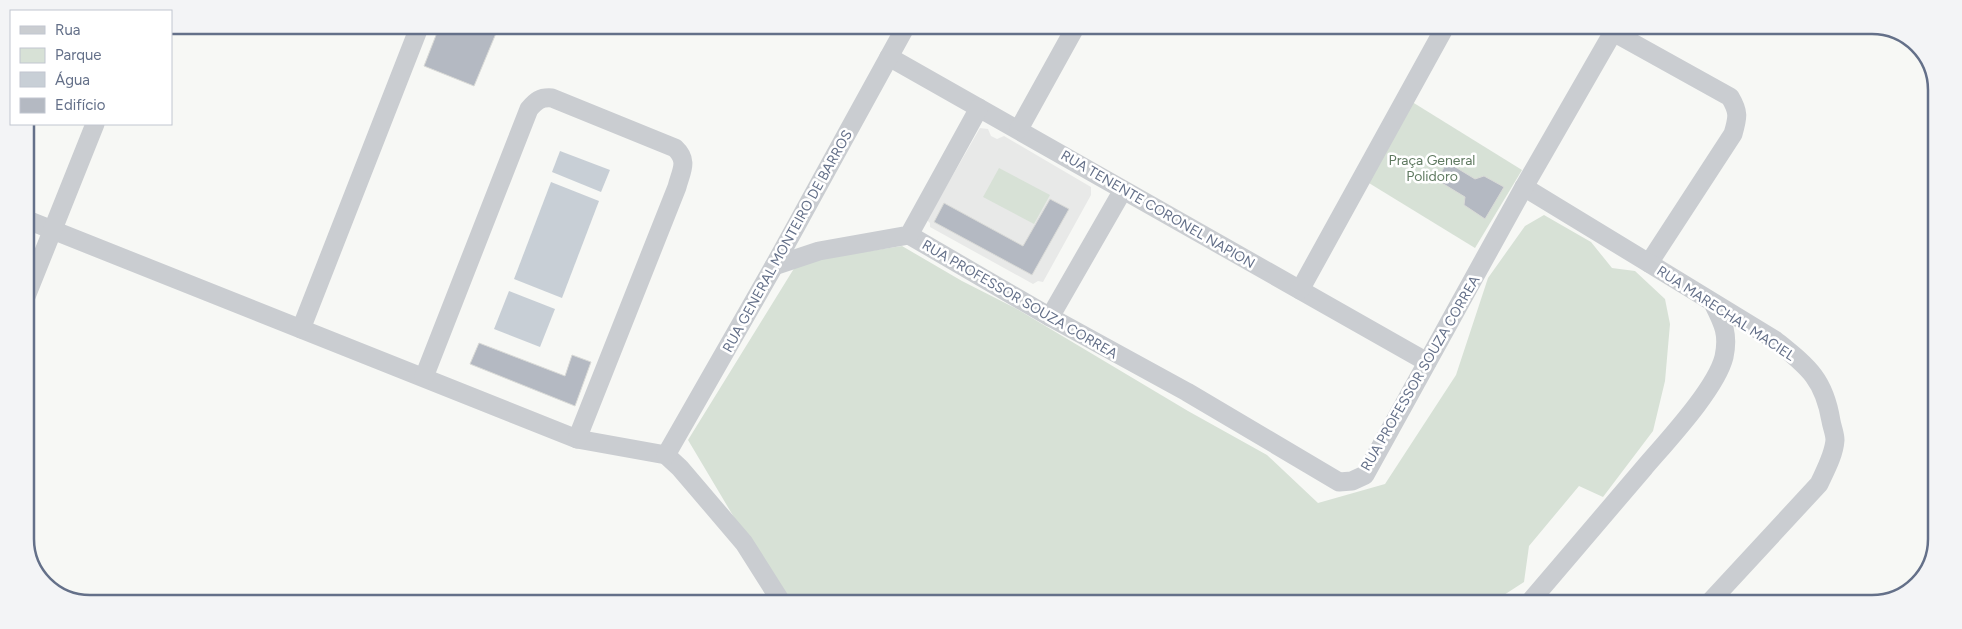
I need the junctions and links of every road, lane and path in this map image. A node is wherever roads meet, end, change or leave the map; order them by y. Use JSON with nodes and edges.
{"nodes":[{"id":1,"x":416,"y":34,"type":"edge"},
{"id":2,"x":901,"y":34,"type":"edge"},
{"id":3,"x":1072,"y":34,"type":"edge"},
{"id":4,"x":1442,"y":34,"type":"edge"},
{"id":5,"x":1613,"y":34,"type":"edge"},
{"id":6,"x":1622,"y":34,"type":"edge"},
{"id":7,"x":889,"y":56,"type":"junction"},
{"id":8,"x":979,"y":108,"type":"junction"},
{"id":9,"x":95,"y":125,"type":"edge"},
{"id":10,"x":1019,"y":129,"type":"junction"},
{"id":11,"x":1524,"y":187,"type":"junction"},
{"id":12,"x":1123,"y":190,"type":"junction"},
{"id":13,"x":34,"y":222,"type":"edge"},
{"id":14,"x":53,"y":230,"type":"junction"},
{"id":15,"x":909,"y":236,"type":"junction"},
{"id":16,"x":1649,"y":263,"type":"junction"},
{"id":17,"x":774,"y":266,"type":"junction"},
{"id":18,"x":34,"y":277,"type":"edge"},
{"id":19,"x":1300,"y":290,"type":"junction"},
{"id":20,"x":1713,"y":302,"type":"junction"},
{"id":21,"x":1050,"y":317,"type":"junction"},
{"id":22,"x":301,"y":329,"type":"junction"},
{"id":23,"x":1427,"y":362,"type":"junction"},
{"id":24,"x":424,"y":377,"type":"junction"},
{"id":25,"x":577,"y":439,"type":"junction"},
{"id":26,"x":666,"y":455,"type":"junction"},
{"id":27,"x":777,"y":595,"type":"edge"},
{"id":28,"x":1536,"y":595,"type":"edge"},
{"id":29,"x":1716,"y":595,"type":"edge"}],
"edges":[{"from":1,"to":22,"type":"street"},
{"from":2,"to":7,"type":"street","name":"RUA GENERAL MONTEIRO DE BARROS"},
{"from":3,"to":10,"type":"street"},
{"from":4,"to":19,"type":"street"},
{"from":5,"to":11,"type":"street","name":"RUA PROFESSOR SOUZA CORREA"},
{"from":6,"to":16,"type":"street"},
{"from":7,"to":8,"type":"street","name":"RUA TENENTE CORONEL NAPION"},
{"from":7,"to":17,"type":"street","name":"RUA GENERAL MONTEIRO DE BARROS"},
{"from":8,"to":10,"type":"street","name":"RUA TENENTE CORONEL NAPION"},
{"from":8,"to":15,"type":"street"},
{"from":9,"to":14,"type":"street"},
{"from":10,"to":12,"type":"street","name":"RUA TENENTE CORONEL NAPION"},
{"from":11,"to":16,"type":"street","name":"RUA MARECHAL MACIEL"},
{"from":11,"to":23,"type":"street","name":"RUA PROFESSOR SOUZA CORREA"},
{"from":12,"to":19,"type":"street","name":"RUA TENENTE CORONEL NAPION"},
{"from":12,"to":21,"type":"street"},
{"from":13,"to":14,"type":"street"},
{"from":14,"to":18,"type":"street"},
{"from":14,"to":22,"type":"street"},
{"from":15,"to":17,"type":"street"},
{"from":15,"to":21,"type":"street","name":"RUA PROFESSOR SOUZA CORREA"},
{"from":16,"to":20,"type":"street","name":"RUA MARECHAL MACIEL"},
{"from":17,"to":26,"type":"street","name":"RUA GENERAL MONTEIRO DE BARROS"},
{"from":19,"to":23,"type":"street","name":"RUA TENENTE CORONEL NAPION"},
{"from":20,"to":28,"type":"street"},
{"from":20,"to":29,"type":"street","name":"RUA MARECHAL MACIEL"},
{"from":21,"to":23,"type":"street","name":"RUA PROFESSOR SOUZA CORREA"},
{"from":22,"to":24,"type":"street"},
{"from":24,"to":25,"type":"street"},
{"from":24,"to":25,"type":"street"},
{"from":25,"to":26,"type":"street"},
{"from":26,"to":27,"type":"street"}]}
